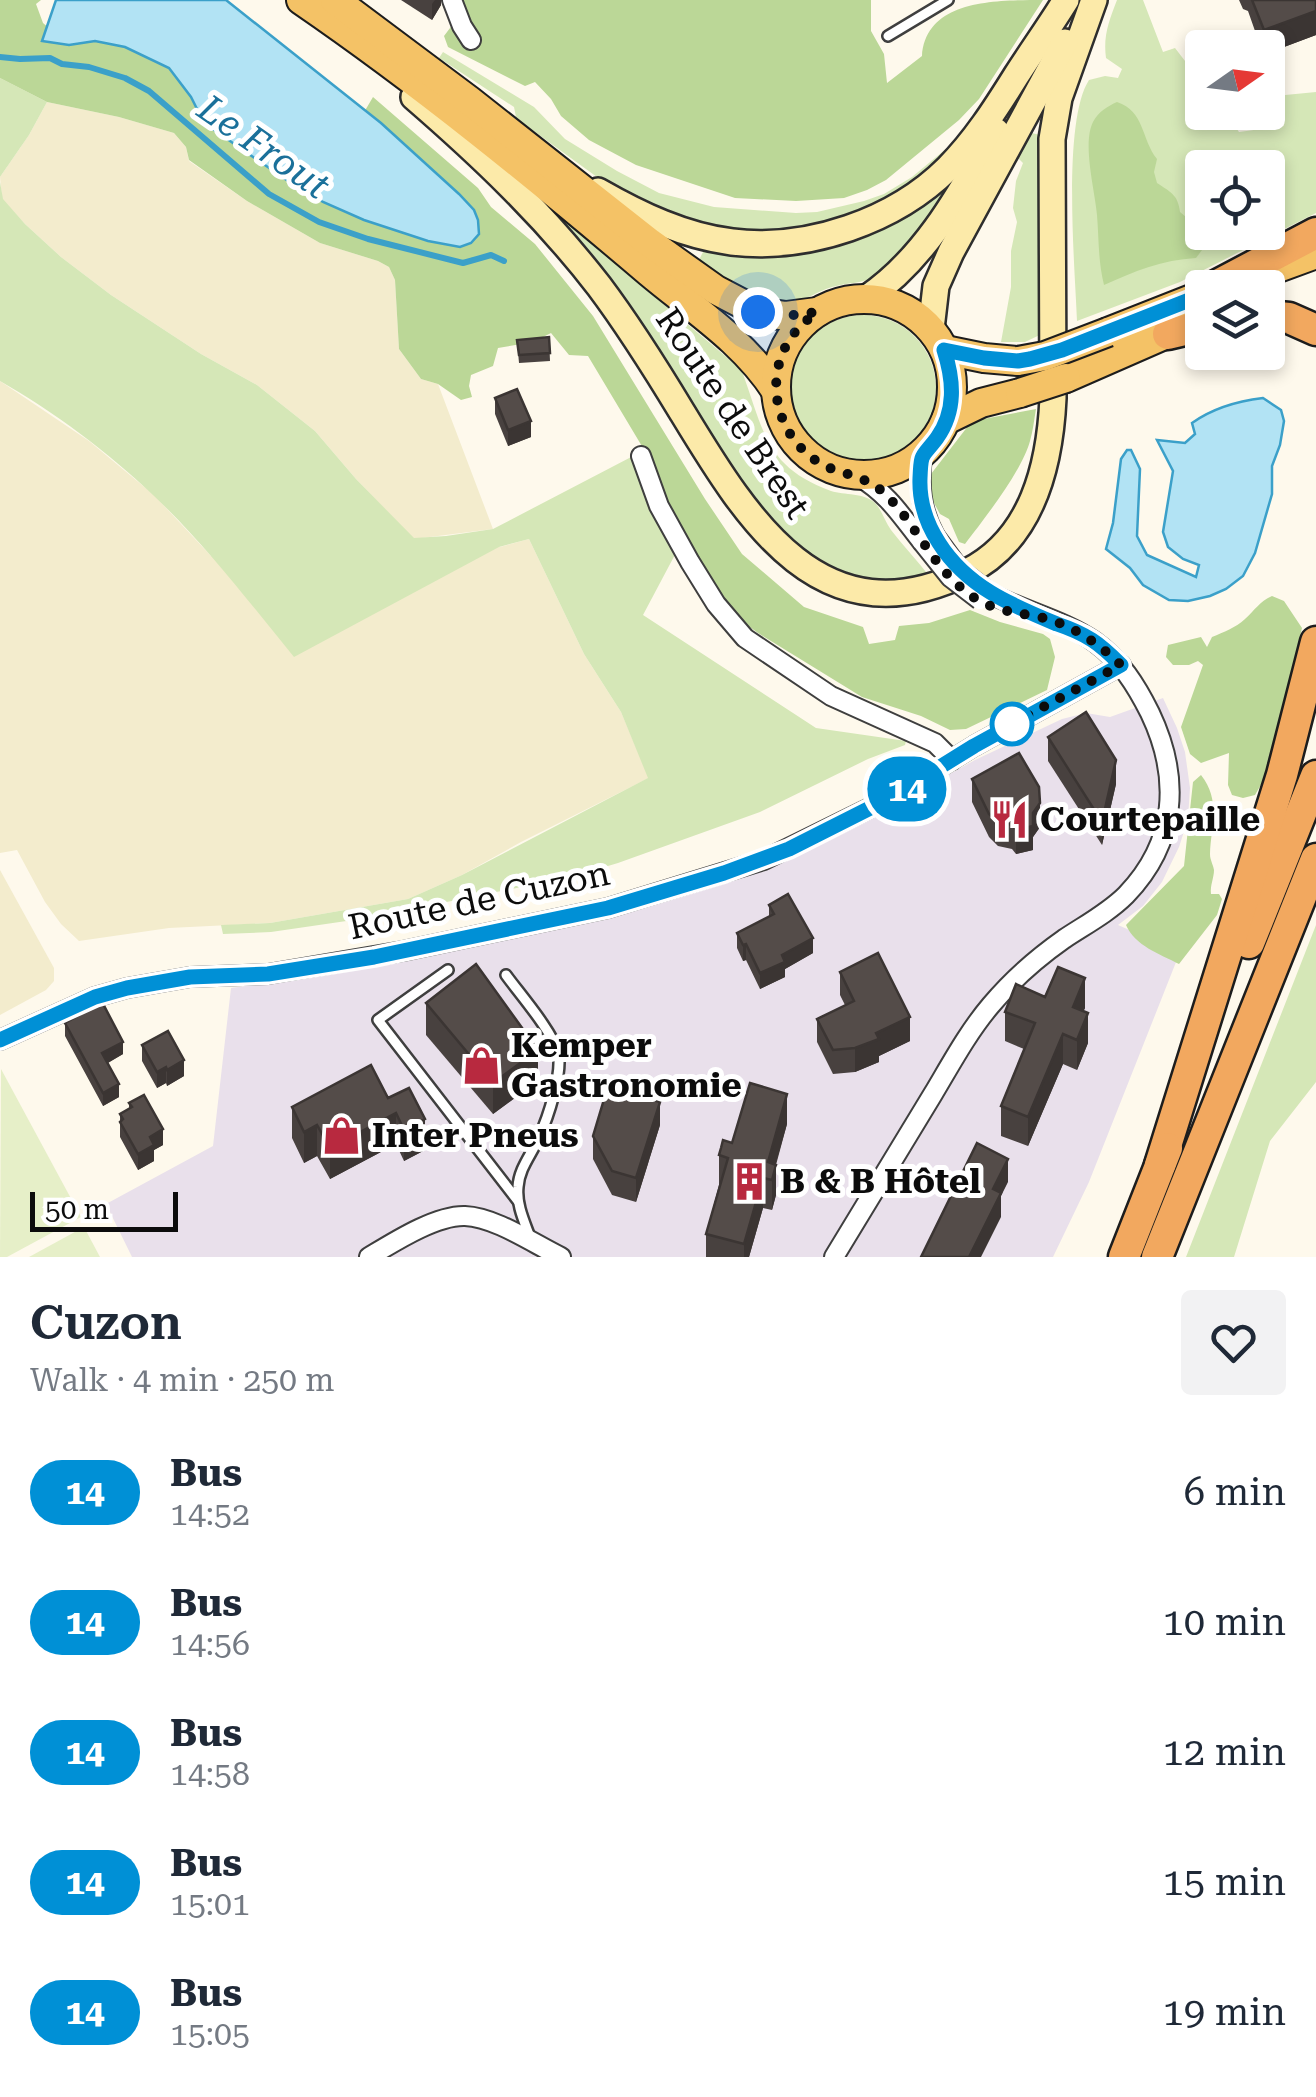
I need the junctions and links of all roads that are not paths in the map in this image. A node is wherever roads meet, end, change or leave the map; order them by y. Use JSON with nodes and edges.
{"nodes":[{"id":1,"x":335,"y":0,"type":"edge"},
{"id":2,"x":452,"y":0,"type":"edge"},
{"id":3,"x":948,"y":0,"type":"edge"},
{"id":4,"x":1068,"y":0,"type":"edge"},
{"id":5,"x":1092,"y":0,"type":"edge"},
{"id":6,"x":302,"y":1,"type":"edge"},
{"id":7,"x":888,"y":36,"type":"dead end"},
{"id":8,"x":471,"y":40,"type":"dead end"},
{"id":9,"x":544,"y":159,"type":"junction"},
{"id":10,"x":1316,"y":233,"type":"edge"},
{"id":11,"x":1316,"y":254,"type":"edge"},
{"id":12,"x":1286,"y":272,"type":"edge"},
{"id":13,"x":866,"y":298,"type":"junction"},
{"id":14,"x":1185,"y":311,"type":"edge"},
{"id":15,"x":817,"y":312,"type":"junction"},
{"id":16,"x":1185,"y":318,"type":"edge"},
{"id":17,"x":1285,"y":318,"type":"edge"},
{"id":18,"x":1316,"y":330,"type":"edge"},
{"id":19,"x":1168,"y":334,"type":"joint"},
{"id":20,"x":938,"y":340,"type":"junction"},
{"id":21,"x":1111,"y":345,"type":"junction"},
{"id":22,"x":776,"y":390,"type":"junction"},
{"id":23,"x":946,"y":420,"type":"junction"},
{"id":24,"x":922,"y":454,"type":"junction"},
{"id":25,"x":641,"y":456,"type":"dead end"},
{"id":26,"x":858,"y":476,"type":"junction"},
{"id":27,"x":928,"y":539,"type":"junction"},
{"id":28,"x":1316,"y":642,"type":"edge"},
{"id":29,"x":1121,"y":665,"type":"junction"},
{"id":30,"x":952,"y":760,"type":"junction"},
{"id":31,"x":1316,"y":776,"type":"edge"},
{"id":32,"x":1316,"y":859,"type":"edge"},
{"id":33,"x":448,"y":970,"type":"dead end"},
{"id":34,"x":506,"y":975,"type":"dead end"},
{"id":35,"x":0,"y":1040,"type":"edge"},
{"id":36,"x":1160,"y":1165,"type":"junction"},
{"id":37,"x":518,"y":1201,"type":"junction"},
{"id":38,"x":532,"y":1243,"type":"junction"},
{"id":39,"x":370,"y":1257,"type":"edge"},
{"id":40,"x":561,"y":1257,"type":"edge"},
{"id":41,"x":834,"y":1257,"type":"edge"},
{"id":42,"x":1124,"y":1257,"type":"edge"},
{"id":43,"x":1157,"y":1257,"type":"edge"}],
"edges":[{"from":1,"to":9,"type":"main road","name":"Route de Brest"},
{"from":2,"to":8,"type":"street"},
{"from":3,"to":7,"type":"lane"},
{"from":4,"to":9,"type":"main road","name":"Route de Brest"},
{"from":4,"to":13,"type":"main road","name":"Route de Brest"},
{"from":5,"to":6,"type":"main road","name":"Route de Brest"},
{"from":5,"to":20,"type":"main road","name":"Route de Brest"},
{"from":6,"to":22,"type":"main road","name":"Route de Brest"},
{"from":9,"to":15,"type":"main road","name":"Route de Brest"},
{"from":10,"to":12,"type":"highway"},
{"from":11,"to":12,"type":"main road"},
{"from":13,"to":15,"type":"main road"},
{"from":13,"to":20,"type":"main road"},
{"from":14,"to":21,"type":"main road"},
{"from":15,"to":22,"type":"main road"},
{"from":16,"to":19,"type":"highway"},
{"from":17,"to":18,"type":"highway"},
{"from":19,"to":21,"type":"main road"},
{"from":20,"to":21,"type":"main road","bridge":true},
{"from":20,"to":23,"type":"main road"},
{"from":21,"to":23,"type":"main road","bridge":true},
{"from":22,"to":26,"type":"main road"},
{"from":23,"to":24,"type":"main road"},
{"from":24,"to":26,"type":"main road"},
{"from":24,"to":27,"type":"street"},
{"from":25,"to":30,"type":"street"},
{"from":26,"to":27,"type":"street"},
{"from":27,"to":29,"type":"street","bridge":true},
{"from":28,"to":36,"type":"highway"},
{"from":29,"to":30,"type":"street","name":"Route de Cuzon"},
{"from":29,"to":41,"type":"street"},
{"from":30,"to":35,"type":"street","name":"Route de Cuzon"},
{"from":31,"to":36,"type":"highway"},
{"from":32,"to":43,"type":"highway"},
{"from":33,"to":37,"type":"lane"},
{"from":34,"to":37,"type":"lane"},
{"from":36,"to":42,"type":"highway"},
{"from":37,"to":38,"type":"lane"},
{"from":38,"to":39,"type":"street"},
{"from":38,"to":40,"type":"street"}]}
